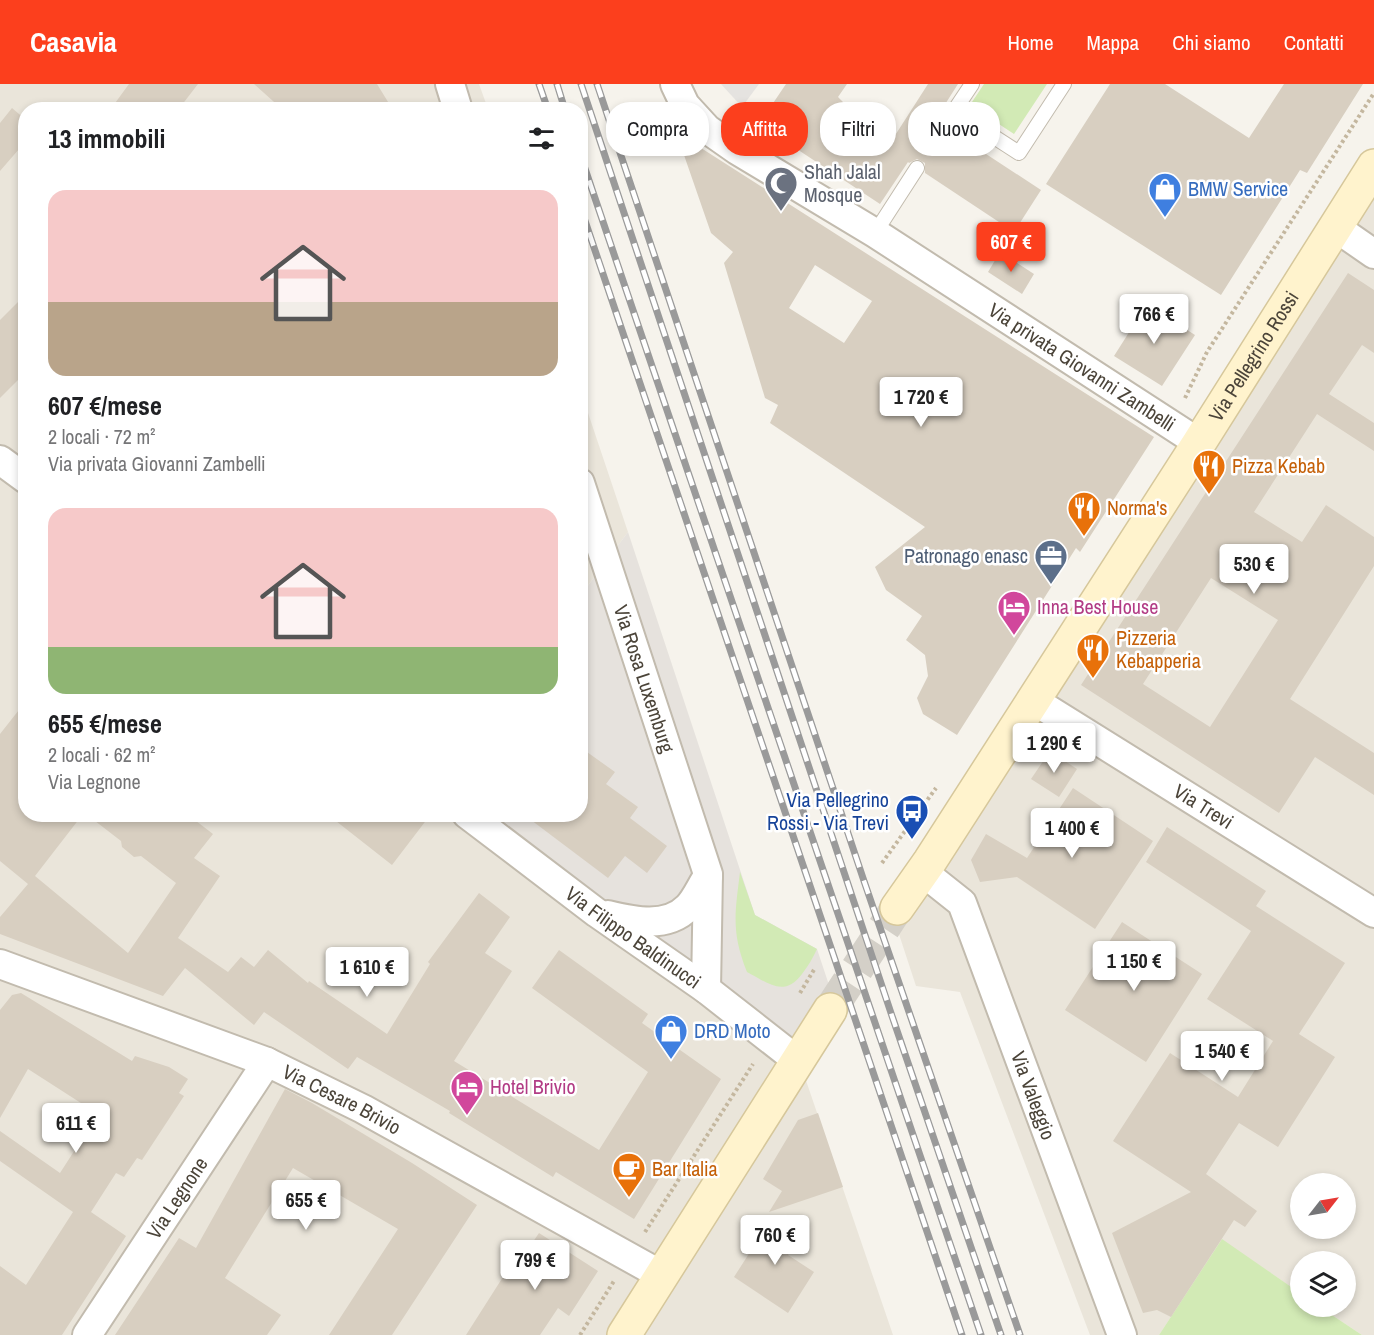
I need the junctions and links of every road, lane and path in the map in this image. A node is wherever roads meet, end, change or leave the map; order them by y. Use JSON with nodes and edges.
{"nodes":[{"id":1,"x":450,"y":84,"type":"edge"},
{"id":2,"x":675,"y":84,"type":"edge"},
{"id":3,"x":972,"y":84,"type":"edge"},
{"id":4,"x":1064,"y":84,"type":"edge"},
{"id":5,"x":1374,"y":93,"type":"edge"},
{"id":6,"x":456,"y":102,"type":"edge"},
{"id":7,"x":960,"y":102,"type":"edge"},
{"id":8,"x":1000,"y":141,"type":"edge"},
{"id":9,"x":1374,"y":166,"type":"edge"},
{"id":10,"x":917,"y":168,"type":"dead end"},
{"id":11,"x":1335,"y":227,"type":"junction"},
{"id":12,"x":875,"y":233,"type":"junction"},
{"id":13,"x":1374,"y":254,"type":"edge"},
{"id":14,"x":1181,"y":408,"type":"dead end"},
{"id":15,"x":1199,"y":443,"type":"junction"},
{"id":16,"x":0,"y":460,"type":"edge"},
{"id":17,"x":18,"y":473,"type":"edge"},
{"id":18,"x":588,"y":507,"type":"edge"},
{"id":19,"x":1033,"y":700,"type":"junction"},
{"id":20,"x":478,"y":822,"type":"edge"},
{"id":21,"x":922,"y":872,"type":"junction"},
{"id":22,"x":708,"y":874,"type":"junction"},
{"id":23,"x":897,"y":908,"type":"tunnel mouth"},
{"id":24,"x":597,"y":913,"type":"junction"},
{"id":25,"x":1374,"y":913,"type":"edge"},
{"id":26,"x":0,"y":964,"type":"edge"},
{"id":27,"x":815,"y":968,"type":"dead end"},
{"id":28,"x":706,"y":989,"type":"junction"},
{"id":29,"x":797,"y":997,"type":"dead end"},
{"id":30,"x":830,"y":1010,"type":"tunnel mouth"},
{"id":31,"x":798,"y":1061,"type":"junction"},
{"id":32,"x":267,"y":1062,"type":"junction"},
{"id":33,"x":754,"y":1062,"type":"dead end"},
{"id":34,"x":641,"y":1238,"type":"dead end"},
{"id":35,"x":663,"y":1276,"type":"junction"},
{"id":36,"x":615,"y":1280,"type":"dead end"},
{"id":37,"x":87,"y":1335,"type":"edge"},
{"id":38,"x":580,"y":1335,"type":"edge"},
{"id":39,"x":624,"y":1335,"type":"edge"},
{"id":40,"x":1122,"y":1335,"type":"edge"}],
"edges":[{"from":1,"to":6,"type":"street"},
{"from":2,"to":12,"type":"street","name":"Via privata Giovanni Zambelli"},
{"from":3,"to":7,"type":"lane"},
{"from":4,"to":8,"type":"lane"},
{"from":5,"to":14,"type":"path"},
{"from":9,"to":11,"type":"main road","name":"Via Pellegrino Rossi"},
{"from":10,"to":12,"type":"lane"},
{"from":11,"to":13,"type":"street"},
{"from":11,"to":15,"type":"main road","name":"Via Pellegrino Rossi"},
{"from":12,"to":15,"type":"street","name":"Via privata Giovanni Zambelli"},
{"from":15,"to":19,"type":"main road","name":"Via Pellegrino Rossi"},
{"from":16,"to":17,"type":"street"},
{"from":18,"to":22,"type":"street","name":"Via Rosa Luxemburg"},
{"from":19,"to":21,"type":"main road","name":"Via Pellegrino Rossi"},
{"from":19,"to":25,"type":"street","name":"Via Trevi"},
{"from":20,"to":24,"type":"street","name":"Via Filippo Baldinucci"},
{"from":21,"to":23,"type":"main road","name":"Via Pellegrino Rossi"},
{"from":21,"to":40,"type":"street","name":"Via Valeggio"},
{"from":22,"to":24,"type":"street"},
{"from":22,"to":28,"type":"street","name":"Via Rosa Luxemburg"},
{"from":24,"to":28,"type":"street","name":"Via Filippo Baldinucci"},
{"from":26,"to":32,"type":"street","name":"Via Cesare Brivio"},
{"from":27,"to":29,"type":"path"},
{"from":28,"to":31,"type":"street","name":"Via Filippo Baldinucci"},
{"from":30,"to":31,"type":"main road"},
{"from":31,"to":35,"type":"main road"},
{"from":32,"to":35,"type":"street","name":"Via Cesare Brivio"},
{"from":32,"to":37,"type":"street","name":"Via Legnone"},
{"from":33,"to":34,"type":"path"},
{"from":35,"to":39,"type":"main road"},
{"from":36,"to":38,"type":"path"}]}
